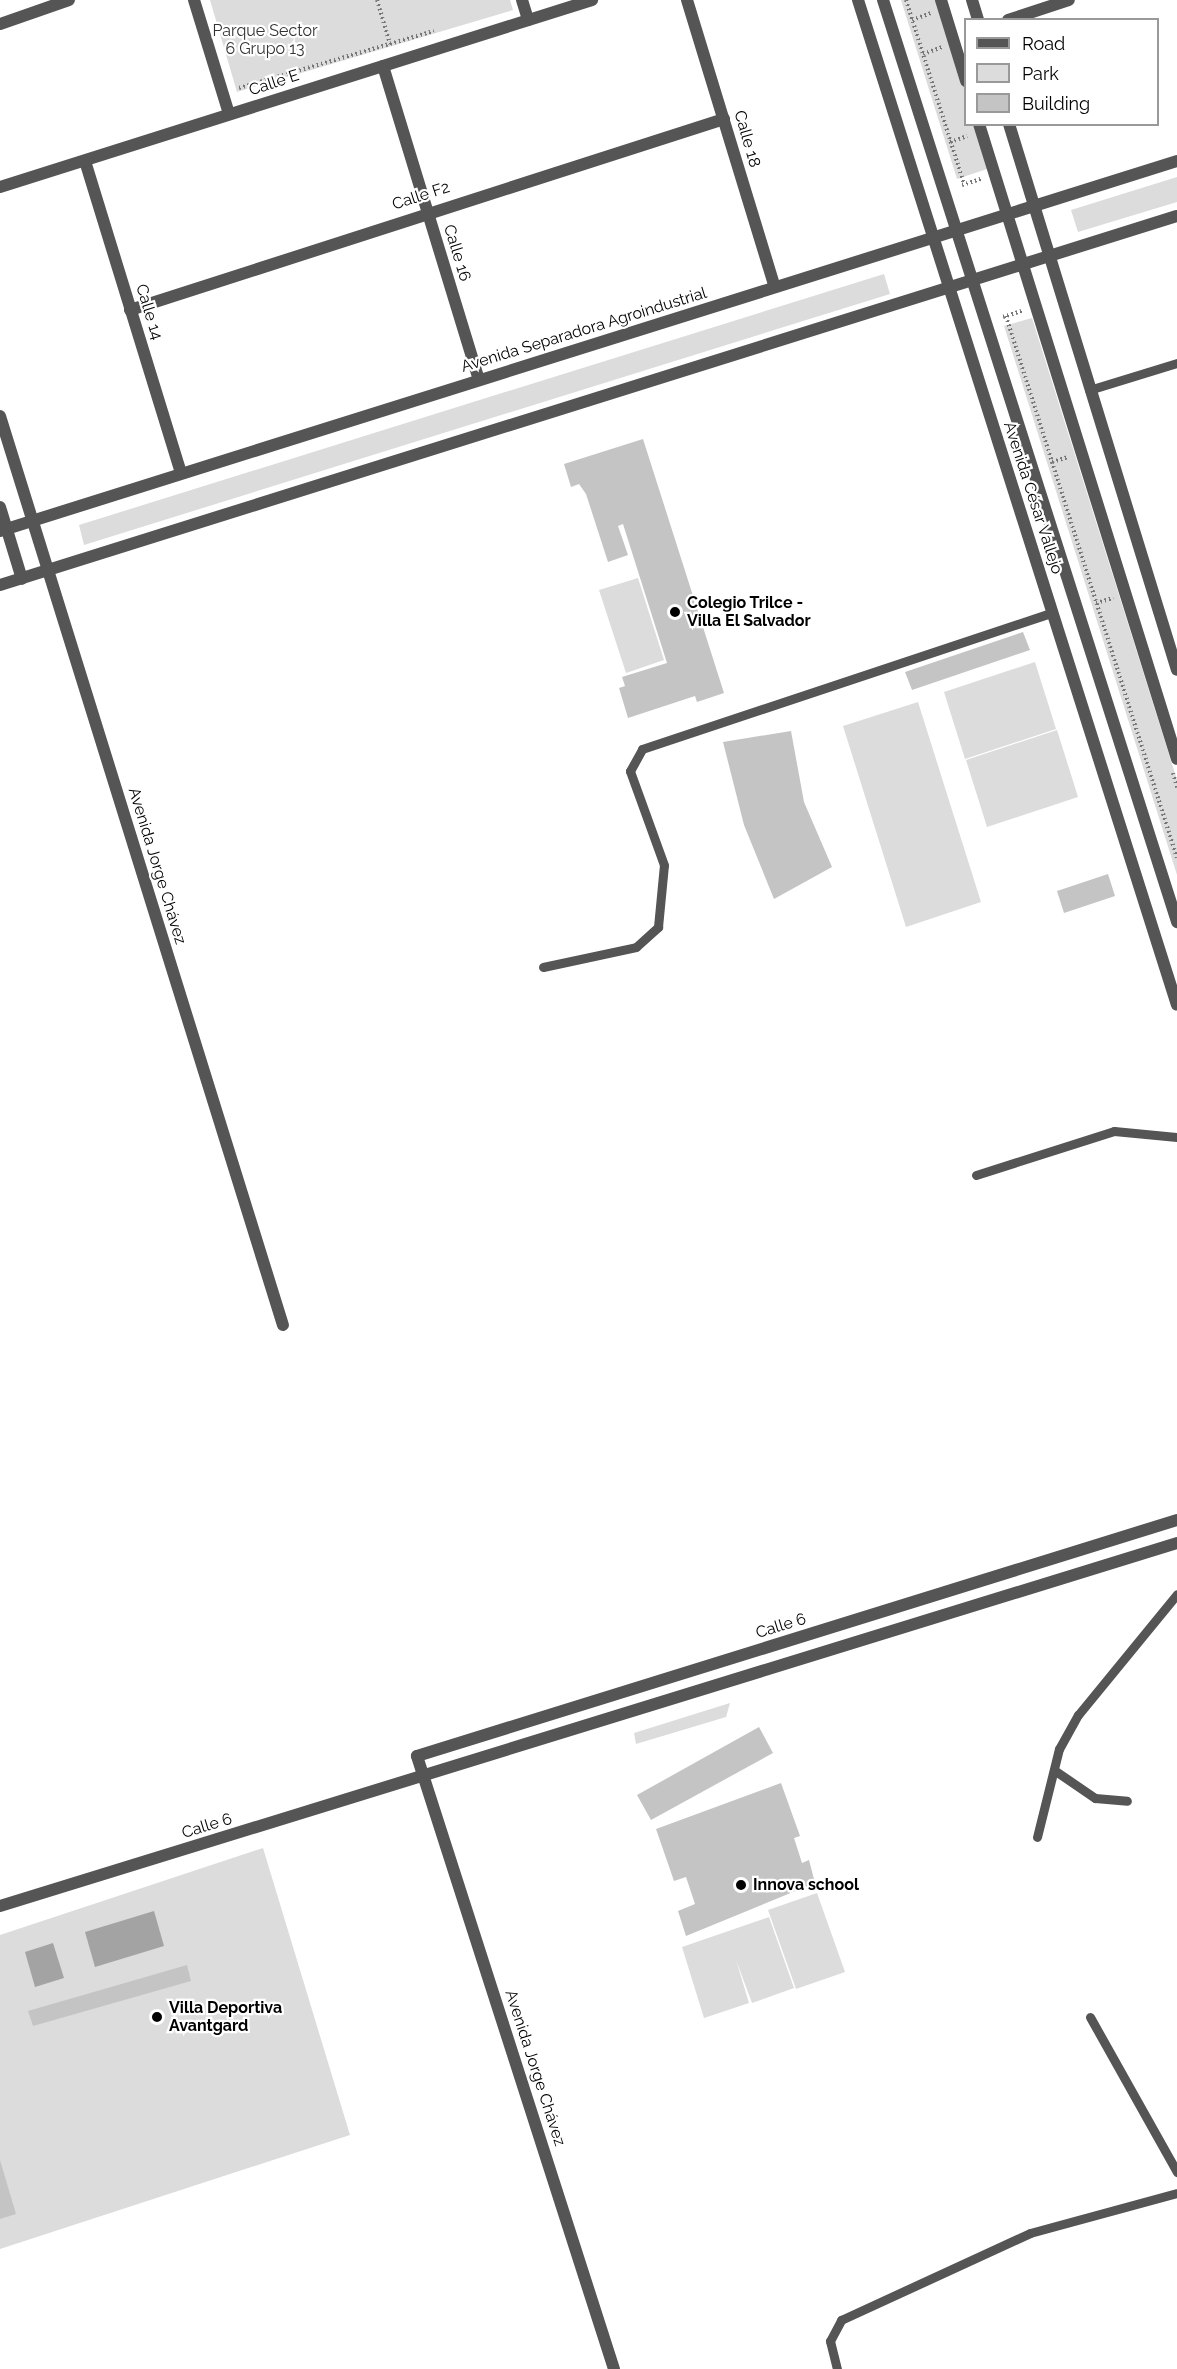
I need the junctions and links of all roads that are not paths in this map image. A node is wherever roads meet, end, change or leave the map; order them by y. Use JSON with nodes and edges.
{"nodes":[{"id":1,"x":69,"y":0,"type":"edge"},
{"id":2,"x":194,"y":0,"type":"edge"},
{"id":3,"x":522,"y":0,"type":"edge"},
{"id":4,"x":592,"y":0,"type":"edge"},
{"id":5,"x":687,"y":0,"type":"edge"},
{"id":6,"x":858,"y":0,"type":"edge"},
{"id":7,"x":883,"y":0,"type":"edge"},
{"id":8,"x":972,"y":0,"type":"edge"},
{"id":9,"x":1069,"y":0,"type":"edge"},
{"id":10,"x":940,"y":5,"type":"edge"},
{"id":11,"x":977,"y":18,"type":"edge"},
{"id":12,"x":1014,"y":18,"type":"edge"},
{"id":13,"x":528,"y":20,"type":"junction"},
{"id":14,"x":0,"y":24,"type":"edge"},
{"id":15,"x":383,"y":66,"type":"junction"},
{"id":16,"x":964,"y":75,"type":"edge"},
{"id":17,"x":229,"y":114,"type":"junction"},
{"id":18,"x":724,"y":119,"type":"junction"},
{"id":19,"x":980,"y":126,"type":"edge"},
{"id":20,"x":1010,"y":126,"type":"edge"},
{"id":21,"x":1177,"y":160,"type":"edge"},
{"id":22,"x":85,"y":161,"type":"junction"},
{"id":23,"x":0,"y":186,"type":"edge"},
{"id":24,"x":1032,"y":206,"type":"junction"},
{"id":25,"x":427,"y":211,"type":"junction"},
{"id":26,"x":1006,"y":214,"type":"junction"},
{"id":27,"x":1177,"y":216,"type":"edge"},
{"id":28,"x":956,"y":230,"type":"junction"},
{"id":29,"x":934,"y":238,"type":"junction"},
{"id":30,"x":1047,"y":257,"type":"junction"},
{"id":31,"x":1022,"y":266,"type":"junction"},
{"id":32,"x":971,"y":281,"type":"junction"},
{"id":33,"x":775,"y":287,"type":"junction"},
{"id":34,"x":950,"y":288,"type":"junction"},
{"id":35,"x":130,"y":310,"type":"junction"},
{"id":36,"x":1177,"y":363,"type":"edge"},
{"id":37,"x":479,"y":380,"type":"junction"},
{"id":38,"x":1089,"y":390,"type":"junction"},
{"id":39,"x":0,"y":416,"type":"edge"},
{"id":40,"x":181,"y":473,"type":"junction"},
{"id":41,"x":0,"y":507,"type":"edge"},
{"id":42,"x":32,"y":521,"type":"junction"},
{"id":43,"x":3,"y":530,"type":"edge"},
{"id":44,"x":48,"y":570,"type":"junction"},
{"id":45,"x":22,"y":579,"type":"junction"},
{"id":46,"x":0,"y":585,"type":"edge"},
{"id":47,"x":1052,"y":612,"type":"junction"},
{"id":48,"x":1177,"y":670,"type":"edge"},
{"id":49,"x":1177,"y":759,"type":"edge"},
{"id":50,"x":1177,"y":922,"type":"edge"},
{"id":51,"x":543,"y":967,"type":"dead end"},
{"id":52,"x":1177,"y":1005,"type":"edge"},
{"id":53,"x":1177,"y":1137,"type":"edge"},
{"id":54,"x":976,"y":1175,"type":"dead end"},
{"id":55,"x":282,"y":1325,"type":"dead end"},
{"id":56,"x":1177,"y":1520,"type":"edge"},
{"id":57,"x":1177,"y":1543,"type":"edge"},
{"id":58,"x":1043,"y":1562,"type":"junction"},
{"id":59,"x":1050,"y":1583,"type":"junction"},
{"id":60,"x":1177,"y":1594,"type":"edge"},
{"id":61,"x":856,"y":1620,"type":"junction"},
{"id":62,"x":863,"y":1641,"type":"junction"},
{"id":63,"x":559,"y":1712,"type":"junction"},
{"id":64,"x":565,"y":1733,"type":"junction"},
{"id":65,"x":1054,"y":1770,"type":"junction"},
{"id":66,"x":423,"y":1777,"type":"junction"},
{"id":67,"x":1127,"y":1801,"type":"dead end"},
{"id":68,"x":1037,"y":1837,"type":"dead end"},
{"id":69,"x":0,"y":1906,"type":"edge"},
{"id":70,"x":1090,"y":2017,"type":"dead end"},
{"id":71,"x":1177,"y":2172,"type":"edge"},
{"id":72,"x":1177,"y":2193,"type":"edge"},
{"id":73,"x":614,"y":2369,"type":"edge"},
{"id":74,"x":837,"y":2369,"type":"edge"}],
"edges":[{"from":1,"to":14,"type":"street"},
{"from":2,"to":17,"type":"street"},
{"from":3,"to":13,"type":"street"},
{"from":4,"to":13,"type":"street","name":"Calle E"},
{"from":5,"to":18,"type":"street","name":"Calle 18"},
{"from":6,"to":29,"type":"street","name":"Avenida César Vallejo"},
{"from":7,"to":28,"type":"street","name":"Avenida César Vallejo"},
{"from":8,"to":11,"type":"street"},
{"from":9,"to":12,"type":"street"},
{"from":10,"to":16,"type":"street"},
{"from":13,"to":15,"type":"street","name":"Calle E"},
{"from":15,"to":17,"type":"street","name":"Calle E"},
{"from":15,"to":25,"type":"street","name":"Calle 16"},
{"from":17,"to":22,"type":"street","name":"Calle E"},
{"from":18,"to":25,"type":"street","name":"Calle F2"},
{"from":18,"to":33,"type":"street","name":"Calle 18"},
{"from":19,"to":26,"type":"street"},
{"from":20,"to":24,"type":"street"},
{"from":21,"to":24,"type":"street","name":"Avenida Separadora Agroindustrial"},
{"from":22,"to":23,"type":"street","name":"Calle E"},
{"from":22,"to":35,"type":"street","name":"Calle 14"},
{"from":24,"to":26,"type":"street","name":"Avenida Separadora Agroindustrial"},
{"from":24,"to":30,"type":"street"},
{"from":25,"to":35,"type":"street","name":"Calle F2"},
{"from":25,"to":37,"type":"street","name":"Calle 16"},
{"from":26,"to":28,"type":"street","name":"Avenida Separadora Agroindustrial"},
{"from":26,"to":31,"type":"street"},
{"from":27,"to":30,"type":"street"},
{"from":28,"to":29,"type":"street","name":"Avenida Separadora Agroindustrial"},
{"from":28,"to":32,"type":"street","name":"Avenida César Vallejo"},
{"from":29,"to":33,"type":"street","name":"Avenida Separadora Agroindustrial"},
{"from":29,"to":34,"type":"street","name":"Avenida César Vallejo"},
{"from":30,"to":31,"type":"street"},
{"from":30,"to":38,"type":"street"},
{"from":31,"to":32,"type":"street"},
{"from":31,"to":49,"type":"street"},
{"from":32,"to":34,"type":"street"},
{"from":32,"to":50,"type":"street","name":"Avenida César Vallejo"},
{"from":33,"to":37,"type":"street","name":"Avenida Separadora Agroindustrial"},
{"from":34,"to":44,"type":"street"},
{"from":34,"to":47,"type":"street","name":"Avenida César Vallejo"},
{"from":35,"to":40,"type":"street","name":"Calle 14"},
{"from":36,"to":38,"type":"lane"},
{"from":37,"to":40,"type":"street","name":"Avenida Separadora Agroindustrial"},
{"from":38,"to":48,"type":"street"},
{"from":39,"to":42,"type":"street","name":"Avenida Jorge Chávez"},
{"from":40,"to":42,"type":"street","name":"Avenida Separadora Agroindustrial"},
{"from":41,"to":43,"type":"street"},
{"from":42,"to":43,"type":"street","name":"Avenida Separadora Agroindustrial"},
{"from":42,"to":44,"type":"street","name":"Avenida Jorge Chávez"},
{"from":43,"to":45,"type":"street"},
{"from":44,"to":45,"type":"street"},
{"from":44,"to":55,"type":"street","name":"Avenida Jorge Chávez"},
{"from":45,"to":46,"type":"street"},
{"from":47,"to":51,"type":"lane"},
{"from":47,"to":52,"type":"street","name":"Avenida César Vallejo"},
{"from":53,"to":54,"type":"lane"},
{"from":56,"to":58,"type":"street","name":"Calle 6"},
{"from":57,"to":59,"type":"street","name":"Calle 6"},
{"from":58,"to":59,"type":"street"},
{"from":58,"to":61,"type":"street","name":"Calle 6"},
{"from":59,"to":62,"type":"street","name":"Calle 6"},
{"from":60,"to":65,"type":"lane"},
{"from":61,"to":62,"type":"street"},
{"from":61,"to":63,"type":"street","name":"Calle 6"},
{"from":62,"to":64,"type":"street","name":"Calle 6"},
{"from":63,"to":64,"type":"street"},
{"from":63,"to":66,"type":"street","name":"Calle 6"},
{"from":64,"to":66,"type":"street","name":"Calle 6"},
{"from":65,"to":67,"type":"lane"},
{"from":65,"to":68,"type":"lane"},
{"from":66,"to":69,"type":"street","name":"Calle 6"},
{"from":66,"to":73,"type":"street","name":"Avenida Jorge Chávez"},
{"from":70,"to":71,"type":"lane"},
{"from":72,"to":74,"type":"lane"}]}
